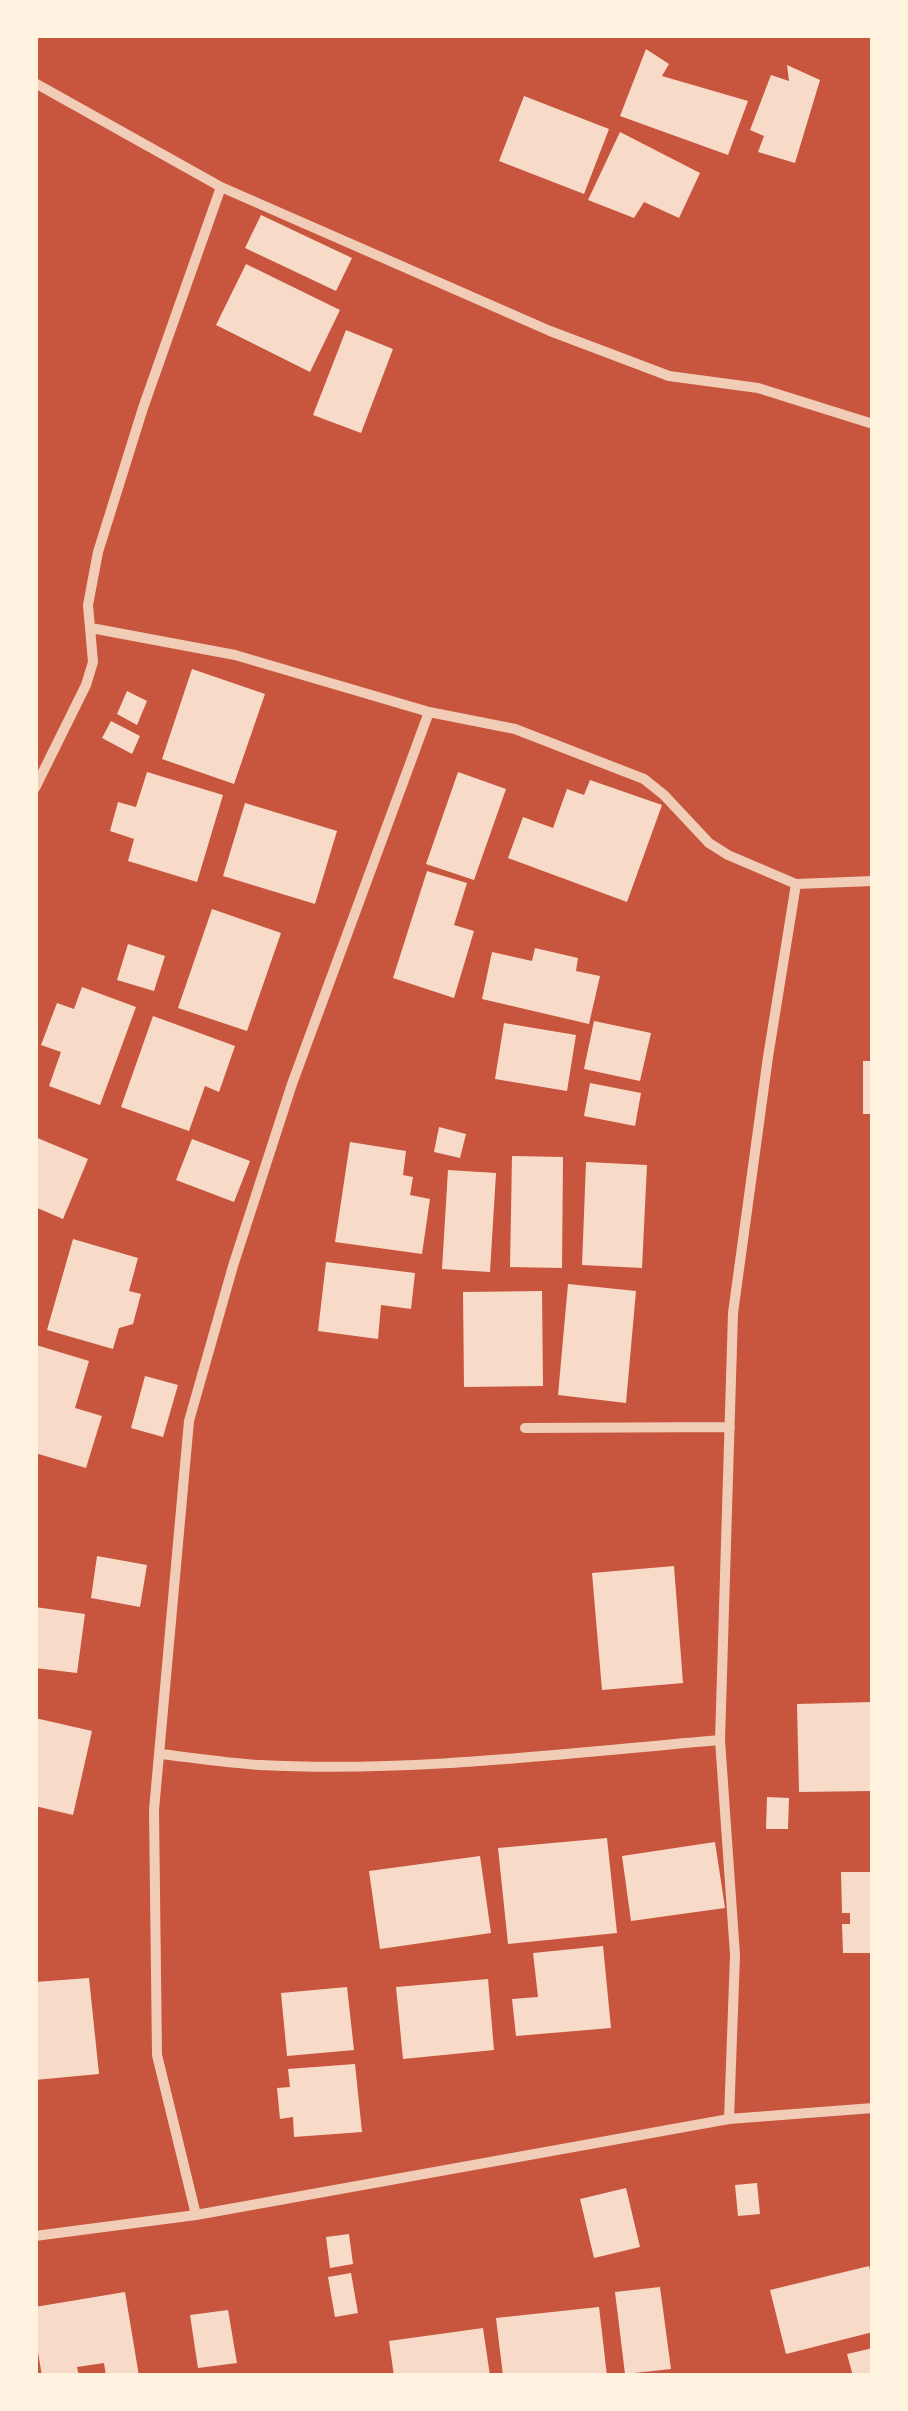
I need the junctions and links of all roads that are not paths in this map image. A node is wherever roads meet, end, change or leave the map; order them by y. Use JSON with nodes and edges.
{"nodes":[{"id":1,"x":35,"y":83,"type":"edge"},
{"id":2,"x":221,"y":187,"type":"junction"},
{"id":3,"x":873,"y":424,"type":"edge"},
{"id":4,"x":90,"y":628,"type":"junction"},
{"id":5,"x":429,"y":712,"type":"junction"},
{"id":6,"x":35,"y":788,"type":"edge"},
{"id":7,"x":873,"y":881,"type":"edge"},
{"id":8,"x":796,"y":884,"type":"junction"},
{"id":9,"x":730,"y":1427,"type":"junction"},
{"id":10,"x":525,"y":1428,"type":"dead end"},
{"id":11,"x":720,"y":1740,"type":"junction"},
{"id":12,"x":161,"y":1754,"type":"junction"},
{"id":13,"x":873,"y":2108,"type":"edge"},
{"id":14,"x":729,"y":2119,"type":"junction"},
{"id":15,"x":196,"y":2216,"type":"junction"},
{"id":16,"x":35,"y":2236,"type":"edge"}],
"edges":[{"from":1,"to":2,"type":"street"},
{"from":2,"to":3,"type":"street"},
{"from":2,"to":4,"type":"street"},
{"from":4,"to":5,"type":"street"},
{"from":4,"to":6,"type":"street"},
{"from":5,"to":8,"type":"street"},
{"from":5,"to":12,"type":"street"},
{"from":7,"to":8,"type":"street"},
{"from":8,"to":9,"type":"street"},
{"from":9,"to":10,"type":"street"},
{"from":9,"to":11,"type":"street"},
{"from":11,"to":12,"type":"street"},
{"from":11,"to":14,"type":"street"},
{"from":12,"to":15,"type":"street"},
{"from":13,"to":14,"type":"street"},
{"from":14,"to":15,"type":"street"},
{"from":15,"to":16,"type":"street"}]}
